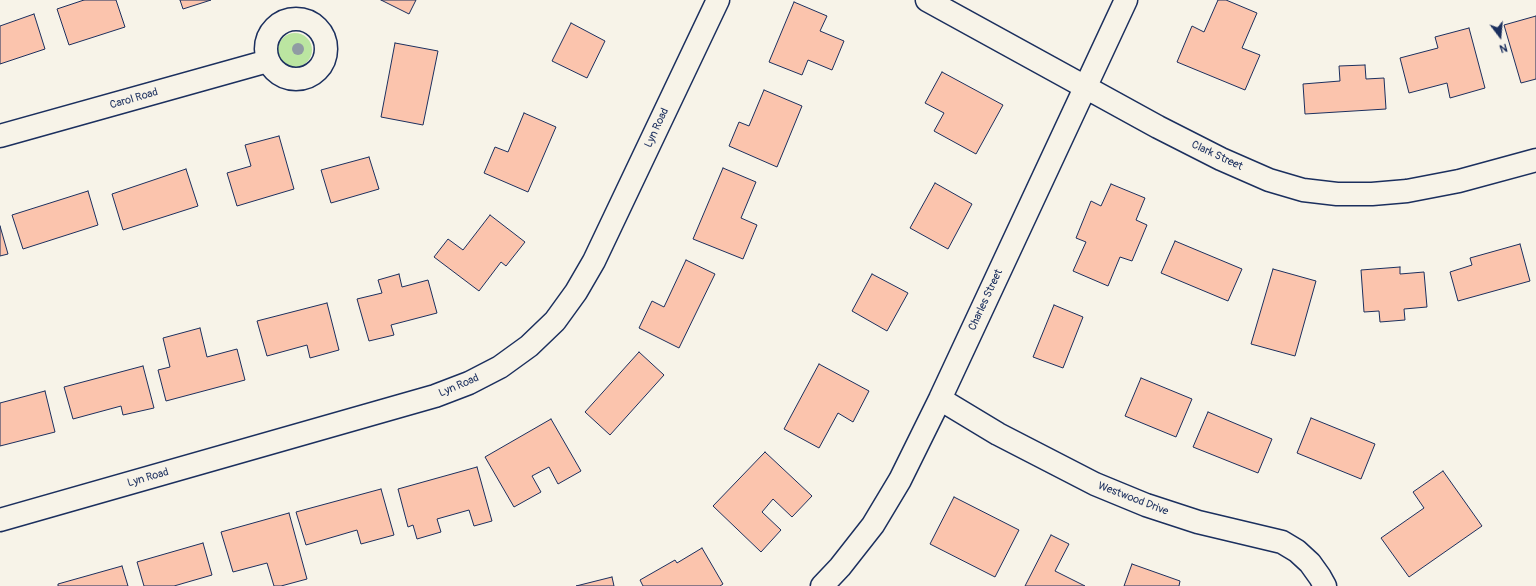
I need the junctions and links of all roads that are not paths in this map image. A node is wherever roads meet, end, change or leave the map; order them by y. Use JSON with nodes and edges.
{"nodes":[{"id":1,"x":718,"y":0,"type":"edge"},
{"id":2,"x":927,"y":0,"type":"edge"},
{"id":3,"x":1126,"y":0,"type":"edge"},
{"id":4,"x":268,"y":61,"type":"dead end"},
{"id":5,"x":1086,"y":86,"type":"junction"},
{"id":6,"x":0,"y":136,"type":"edge"},
{"id":7,"x":1536,"y":160,"type":"edge"},
{"id":8,"x":940,"y":400,"type":"junction"},
{"id":9,"x":0,"y":520,"type":"edge"},
{"id":10,"x":822,"y":586,"type":"edge"},
{"id":11,"x":1325,"y":586,"type":"edge"}],
"edges":[{"from":1,"to":9,"type":"street","name":"Lyn Road"},
{"from":2,"to":5,"type":"street","name":"Clark Street"},
{"from":3,"to":5,"type":"street","name":"Charles Street"},
{"from":4,"to":6,"type":"street","name":"Carol Road"},
{"from":5,"to":7,"type":"street","name":"Clark Street"},
{"from":5,"to":8,"type":"street","name":"Charles Street"},
{"from":8,"to":10,"type":"street","name":"Charles Street"},
{"from":8,"to":11,"type":"street","name":"Westwood Drive"}]}
